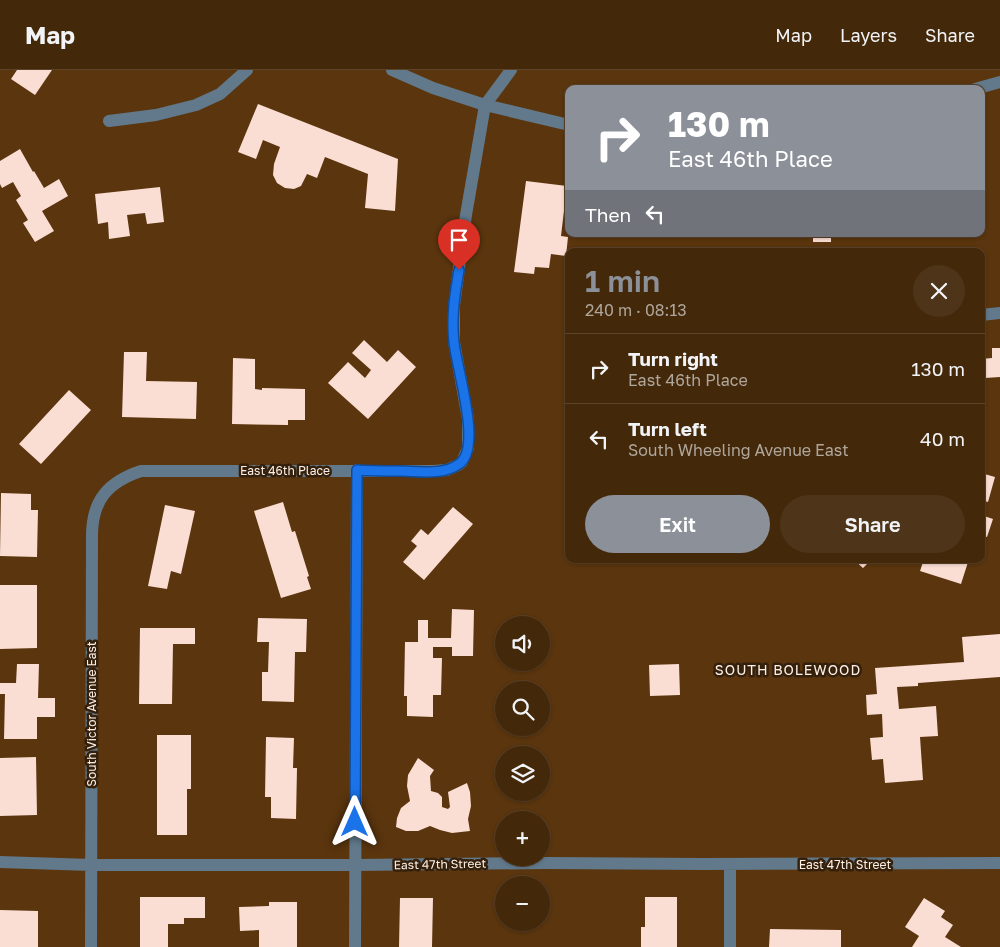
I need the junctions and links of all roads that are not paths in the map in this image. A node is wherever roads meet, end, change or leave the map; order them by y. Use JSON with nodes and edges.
{"nodes":[{"id":1,"x":247,"y":70,"type":"edge"},
{"id":2,"x":392,"y":70,"type":"edge"},
{"id":3,"x":511,"y":70,"type":"edge"},
{"id":4,"x":1000,"y":82,"type":"edge"},
{"id":5,"x":985,"y":86,"type":"edge"},
{"id":6,"x":485,"y":104,"type":"junction"},
{"id":7,"x":109,"y":121,"type":"dead end"},
{"id":8,"x":565,"y":123,"type":"edge"},
{"id":9,"x":1000,"y":313,"type":"edge"},
{"id":10,"x":985,"y":315,"type":"edge"},
{"id":11,"x":357,"y":470,"type":"junction"},
{"id":12,"x":110,"y":487,"type":"joint"},
{"id":13,"x":0,"y":862,"type":"edge"},
{"id":14,"x":1000,"y":863,"type":"edge"},
{"id":15,"x":730,"y":864,"type":"junction"},
{"id":16,"x":91,"y":865,"type":"junction"},
{"id":17,"x":355,"y":865,"type":"junction"},
{"id":18,"x":91,"y":947,"type":"edge"},
{"id":19,"x":354,"y":947,"type":"edge"},
{"id":20,"x":730,"y":947,"type":"edge"}],
"edges":[{"from":1,"to":7,"type":"street"},
{"from":2,"to":6,"type":"street"},
{"from":3,"to":6,"type":"street"},
{"from":4,"to":5,"type":"street"},
{"from":6,"to":8,"type":"street"},
{"from":6,"to":11,"type":"street","name":"East 46th Place"},
{"from":9,"to":10,"type":"street"},
{"from":11,"to":12,"type":"street","name":"East 46th Place"},
{"from":11,"to":17,"type":"street"},
{"from":12,"to":16,"type":"street","name":"South Victor Avenue East"},
{"from":13,"to":16,"type":"street","name":"East 47th Street"},
{"from":14,"to":15,"type":"street","name":"East 47th Street"},
{"from":15,"to":17,"type":"street","name":"East 47th Street"},
{"from":15,"to":20,"type":"street"},
{"from":16,"to":17,"type":"street","name":"East 47th Street"},
{"from":16,"to":18,"type":"street","name":"South Victor Avenue East"},
{"from":17,"to":19,"type":"street"}]}
